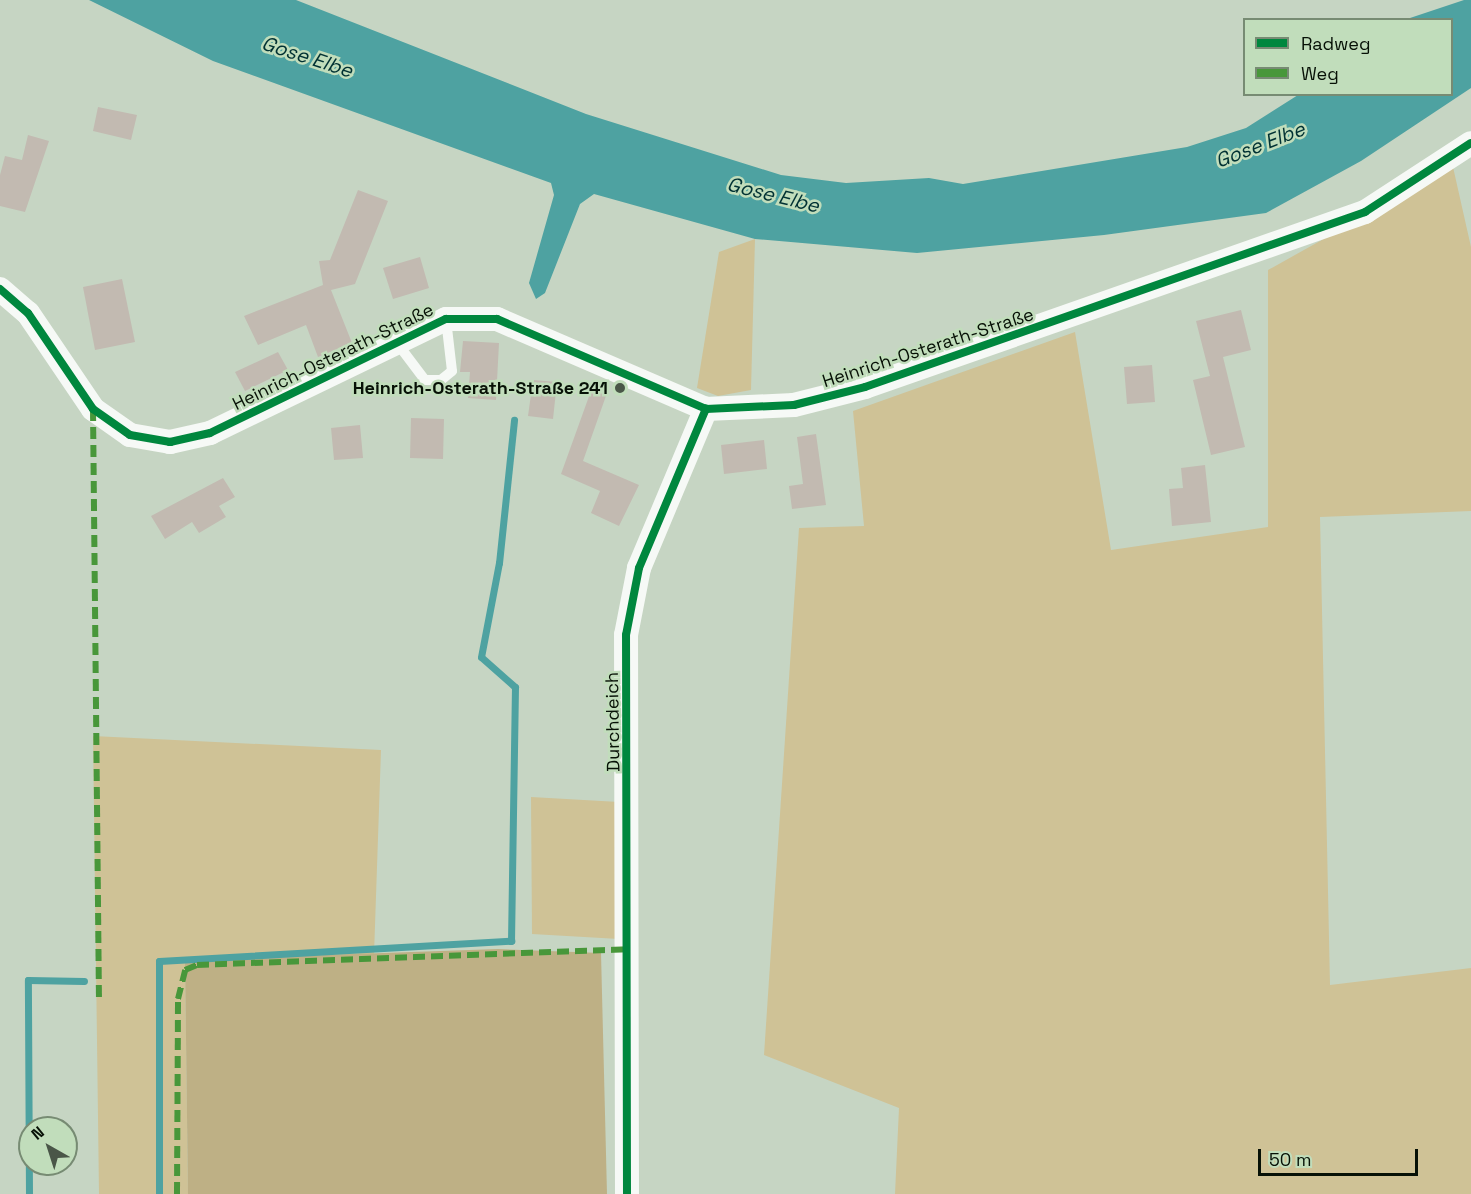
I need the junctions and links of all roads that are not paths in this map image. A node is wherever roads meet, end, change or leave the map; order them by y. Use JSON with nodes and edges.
{"nodes":[{"id":1,"x":1471,"y":143,"type":"edge"},
{"id":2,"x":0,"y":289,"type":"edge"},
{"id":3,"x":446,"y":319,"type":"junction"},
{"id":4,"x":397,"y":342,"type":"junction"},
{"id":5,"x":706,"y":409,"type":"junction"},
{"id":6,"x":627,"y":1194,"type":"edge"}],
"edges":[{"from":1,"to":5,"type":"street","name":"Heinrich-Osterath-Straße"},
{"from":2,"to":4,"type":"street","name":"Heinrich-Osterath-Straße"},
{"from":3,"to":4,"type":"street","name":"Heinrich-Osterath-Straße"},
{"from":3,"to":4,"type":"lane"},
{"from":3,"to":5,"type":"street","name":"Heinrich-Osterath-Straße"},
{"from":5,"to":6,"type":"street","name":"Durchdeich"}]}
